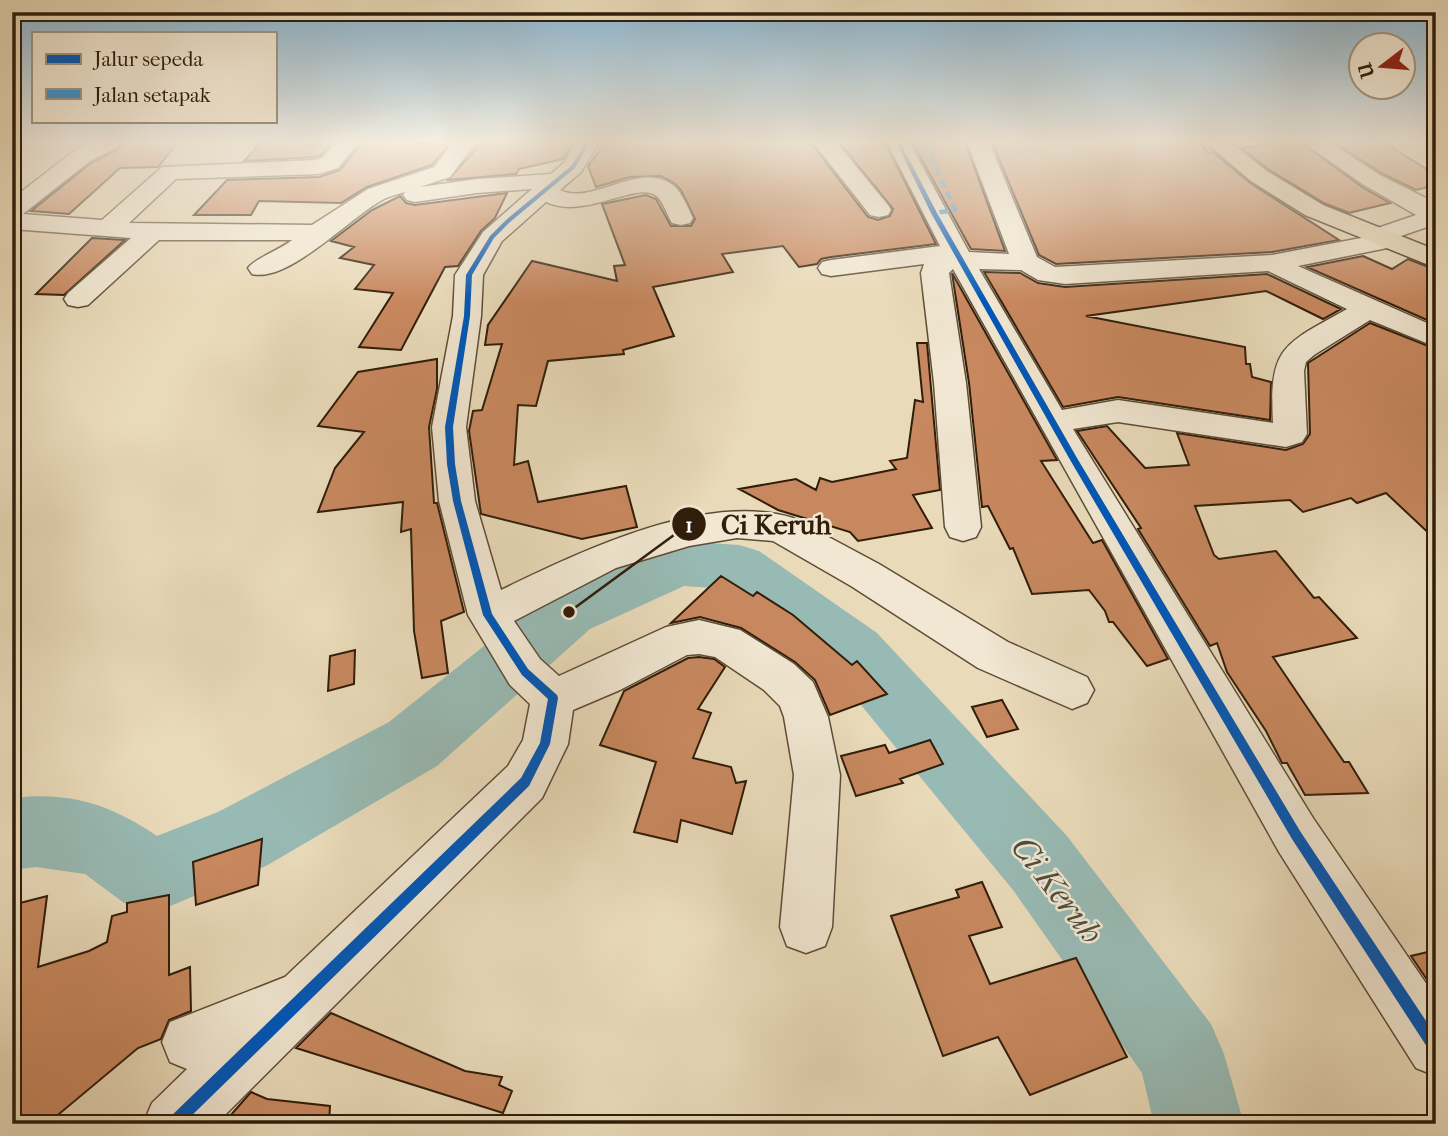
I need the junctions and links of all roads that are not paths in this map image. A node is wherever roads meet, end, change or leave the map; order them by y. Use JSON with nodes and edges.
{"nodes":[{"id":1,"x":32,"y":195,"type":"edge"},
{"id":2,"x":145,"y":195,"type":"edge"},
{"id":3,"x":376,"y":195,"type":"edge"},
{"id":4,"x":413,"y":195,"type":"edge"},
{"id":5,"x":541,"y":195,"type":"edge"},
{"id":6,"x":559,"y":195,"type":"edge"},
{"id":7,"x":596,"y":195,"type":"edge"},
{"id":8,"x":668,"y":195,"type":"edge"},
{"id":9,"x":866,"y":195,"type":"edge"},
{"id":10,"x":925,"y":195,"type":"edge"},
{"id":11,"x":948,"y":195,"type":"edge"},
{"id":12,"x":999,"y":195,"type":"edge"},
{"id":13,"x":1288,"y":195,"type":"edge"},
{"id":14,"x":1401,"y":195,"type":"edge"},
{"id":15,"x":364,"y":202,"type":"junction"},
{"id":16,"x":878,"y":210,"type":"dead end"},
{"id":17,"x":12,"y":211,"type":"edge"},
{"id":18,"x":934,"y":213,"type":"junction"},
{"id":19,"x":681,"y":218,"type":"dead end"},
{"id":20,"x":12,"y":221,"type":"edge"},
{"id":21,"x":106,"y":230,"type":"junction"},
{"id":22,"x":153,"y":232,"type":"junction"},
{"id":23,"x":318,"y":233,"type":"junction"},
{"id":24,"x":1383,"y":239,"type":"junction"},
{"id":25,"x":958,"y":256,"type":"junction"},
{"id":26,"x":1436,"y":260,"type":"edge"},
{"id":27,"x":1026,"y":262,"type":"junction"},
{"id":28,"x":1272,"y":263,"type":"junction"},
{"id":29,"x":261,"y":268,"type":"dead end"},
{"id":30,"x":831,"y":268,"type":"dead end"},
{"id":31,"x":78,"y":299,"type":"dead end"},
{"id":32,"x":1368,"y":309,"type":"junction"},
{"id":33,"x":1436,"y":338,"type":"edge"},
{"id":34,"x":1053,"y":422,"type":"junction"},
{"id":35,"x":963,"y":527,"type":"dead end"},
{"id":36,"x":517,"y":654,"type":"junction"},
{"id":37,"x":1072,"y":690,"type":"dead end"},
{"id":38,"x":806,"y":927,"type":"dead end"},
{"id":39,"x":305,"y":997,"type":"junction"},
{"id":40,"x":190,"y":1042,"type":"dead end"},
{"id":41,"x":1436,"y":1048,"type":"edge"},
{"id":42,"x":173,"y":1124,"type":"edge"}],
"edges":[{"from":1,"to":17,"type":"street"},
{"from":2,"to":21,"type":"street"},
{"from":3,"to":15,"type":"street"},
{"from":4,"to":15,"type":"street"},
{"from":5,"to":36,"type":"street"},
{"from":6,"to":7,"type":"street"},
{"from":8,"to":19,"type":"street"},
{"from":9,"to":16,"type":"street"},
{"from":10,"to":18,"type":"street"},
{"from":11,"to":18,"type":"street"},
{"from":12,"to":27,"type":"street"},
{"from":13,"to":24,"type":"highway"},
{"from":14,"to":24,"type":"street"},
{"from":15,"to":23,"type":"street"},
{"from":18,"to":25,"type":"street"},
{"from":20,"to":21,"type":"street"},
{"from":21,"to":22,"type":"street"},
{"from":22,"to":23,"type":"street"},
{"from":22,"to":31,"type":"street"},
{"from":23,"to":29,"type":"street"},
{"from":24,"to":26,"type":"highway"},
{"from":24,"to":28,"type":"street"},
{"from":25,"to":27,"type":"street"},
{"from":25,"to":30,"type":"street"},
{"from":25,"to":34,"type":"street"},
{"from":25,"to":35,"type":"street"},
{"from":27,"to":28,"type":"street"},
{"from":28,"to":32,"type":"street"},
{"from":32,"to":33,"type":"street"},
{"from":32,"to":34,"type":"street"},
{"from":34,"to":41,"type":"street"},
{"from":36,"to":37,"type":"street"},
{"from":36,"to":38,"type":"street"},
{"from":36,"to":39,"type":"street"},
{"from":39,"to":40,"type":"street"},
{"from":39,"to":42,"type":"street"}]}
